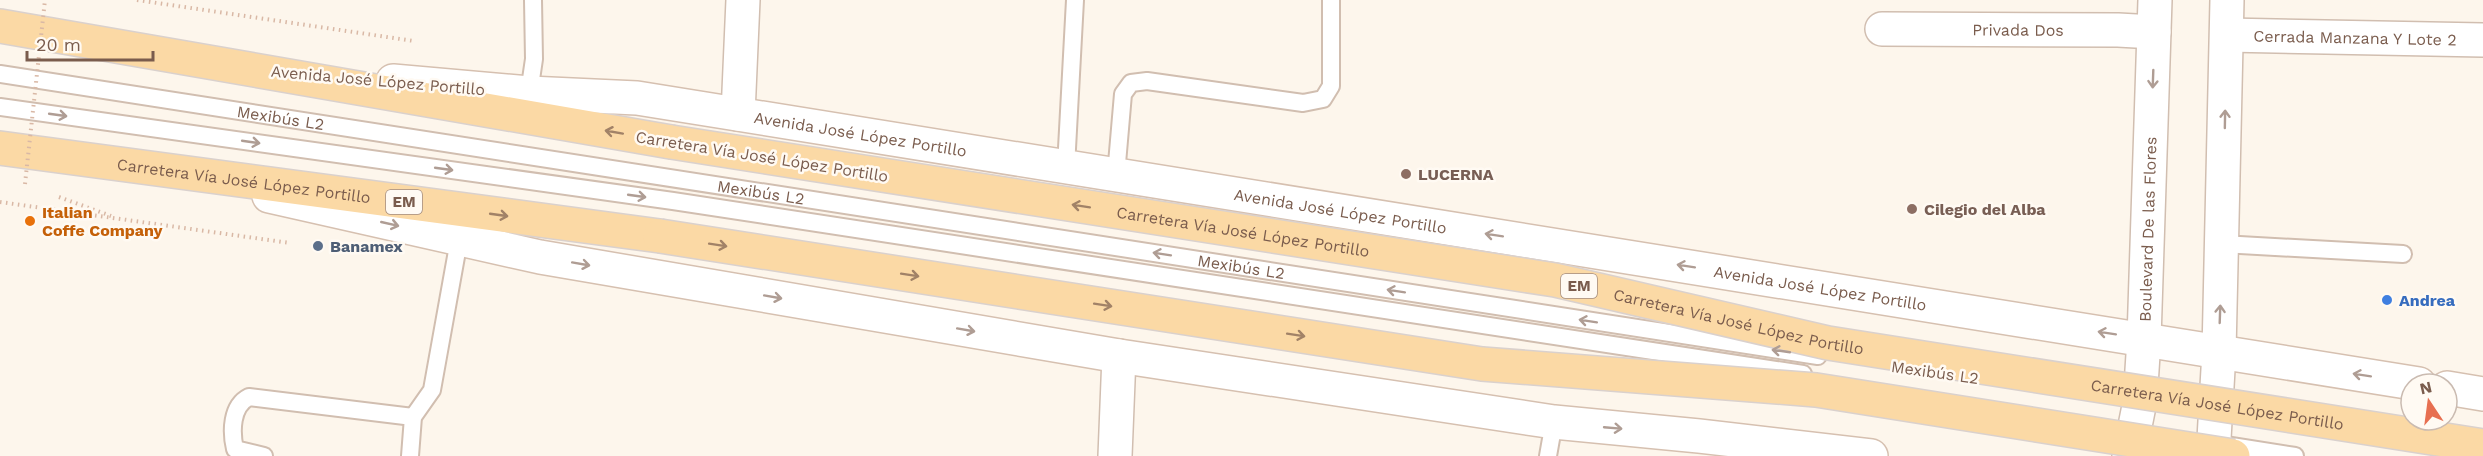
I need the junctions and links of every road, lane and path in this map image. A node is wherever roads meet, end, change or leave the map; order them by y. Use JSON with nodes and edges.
{"nodes":[{"id":1,"x":45,"y":0,"type":"edge"},
{"id":2,"x":137,"y":0,"type":"edge"},
{"id":3,"x":533,"y":0,"type":"edge"},
{"id":4,"x":743,"y":0,"type":"edge"},
{"id":5,"x":1075,"y":0,"type":"edge"},
{"id":6,"x":1330,"y":0,"type":"edge"},
{"id":7,"x":2155,"y":0,"type":"edge"},
{"id":8,"x":2228,"y":0,"type":"edge"},
{"id":9,"x":0,"y":26,"type":"edge"},
{"id":10,"x":1882,"y":29,"type":"dead end"},
{"id":11,"x":2154,"y":32,"type":"junction"},
{"id":12,"x":2227,"y":35,"type":"junction"},
{"id":13,"x":2483,"y":40,"type":"edge"},
{"id":14,"x":417,"y":42,"type":"dead end"},
{"id":15,"x":257,"y":69,"type":"junction"},
{"id":16,"x":0,"y":74,"type":"edge"},
{"id":17,"x":529,"y":93,"type":"junction"},
{"id":18,"x":0,"y":106,"type":"edge"},
{"id":19,"x":738,"y":114,"type":"junction"},
{"id":20,"x":0,"y":148,"type":"edge"},
{"id":21,"x":1066,"y":167,"type":"junction"},
{"id":22,"x":149,"y":168,"type":"junction"},
{"id":23,"x":1116,"y":175,"type":"junction"},
{"id":24,"x":36,"y":188,"type":"dead end"},
{"id":25,"x":57,"y":196,"type":"dead end"},
{"id":26,"x":0,"y":202,"type":"edge"},
{"id":27,"x":459,"y":240,"type":"junction"},
{"id":28,"x":2222,"y":244,"type":"junction"},
{"id":29,"x":2403,"y":254,"type":"dead end"},
{"id":30,"x":2144,"y":339,"type":"junction"},
{"id":31,"x":2219,"y":352,"type":"junction"},
{"id":32,"x":1119,"y":356,"type":"junction"},
{"id":33,"x":2399,"y":381,"type":"edge"},
{"id":34,"x":2459,"y":390,"type":"edge"},
{"id":35,"x":2483,"y":394,"type":"edge"},
{"id":36,"x":413,"y":417,"type":"junction"},
{"id":37,"x":1554,"y":422,"type":"junction"},
{"id":38,"x":2134,"y":429,"type":"edge"},
{"id":39,"x":2219,"y":442,"type":"edge"},
{"id":40,"x":1697,"y":446,"type":"edge"},
{"id":41,"x":2483,"y":446,"type":"edge"},
{"id":42,"x":2483,"y":455,"type":"edge"},
{"id":43,"x":264,"y":456,"type":"edge"},
{"id":44,"x":410,"y":456,"type":"edge"},
{"id":45,"x":1115,"y":456,"type":"edge"},
{"id":46,"x":1548,"y":456,"type":"edge"},
{"id":47,"x":1871,"y":456,"type":"edge"},
{"id":48,"x":2295,"y":456,"type":"edge"}],
"edges":[{"from":1,"to":24,"type":"path","bridge":true},
{"from":2,"to":14,"type":"path"},
{"from":3,"to":17,"type":"lane"},
{"from":4,"to":19,"type":"main road"},
{"from":5,"to":21,"type":"lane"},
{"from":6,"to":23,"type":"lane"},
{"from":7,"to":11,"type":"main road","name":"Boulevard De las Flores"},
{"from":8,"to":12,"type":"main road"},
{"from":9,"to":15,"type":"main road","name":"Carretera Vía José López Portillo","number":"EM"},
{"from":10,"to":11,"type":"main road","name":"Privada Dos"},
{"from":11,"to":30,"type":"main road","name":"Boulevard De las Flores","one_way":true},
{"from":12,"to":13,"type":"main road","name":"Cerrada Manzana Y Lote 2"},
{"from":28,"to":12,"type":"main road","one_way":true},
{"from":15,"to":17,"type":"main road","name":"Avenida José López Portillo"},
{"from":41,"to":15,"type":"main road","name":"Carretera Vía José López Portillo","number":"EM","one_way":true,"bridge":true},
{"from":38,"to":16,"type":"lane","name":"Mexibús L2","one_way":true},
{"from":17,"to":19,"type":"main road","name":"Avenida José López Portillo"},
{"from":18,"to":38,"type":"lane","name":"Mexibús L2","one_way":true},
{"from":19,"to":21,"type":"main road","name":"Avenida José López Portillo"},
{"from":20,"to":22,"type":"main road","name":"Carretera Vía José López Portillo","number":"EM"},
{"from":21,"to":23,"type":"main road","name":"Avenida José López Portillo"},
{"from":22,"to":27,"type":"main road","one_way":true},
{"from":22,"to":39,"type":"main road","name":"Carretera Vía José López Portillo","number":"EM","one_way":true,"bridge":true},
{"from":30,"to":23,"type":"main road","name":"Avenida José López Portillo","one_way":true},
{"from":25,"to":26,"type":"path"},
{"from":27,"to":32,"type":"main road","one_way":true},
{"from":27,"to":36,"type":"lane"},
{"from":28,"to":29,"type":"lane"},
{"from":31,"to":28,"type":"main road","one_way":true},
{"from":30,"to":31,"type":"main road","name":"Avenida José López Portillo"},
{"from":30,"to":38,"type":"main road","name":"Boulevard De las Flores"},
{"from":33,"to":31,"type":"main road","name":"Avenida José López Portillo","one_way":true},
{"from":31,"to":39,"type":"main road"},
{"from":32,"to":37,"type":"main road"},
{"from":32,"to":45,"type":"main road"},
{"from":34,"to":35,"type":"main road"},
{"from":36,"to":43,"type":"lane"},
{"from":36,"to":44,"type":"lane"},
{"from":37,"to":40,"type":"main road","one_way":true},
{"from":37,"to":46,"type":"lane"},
{"from":38,"to":39,"type":"lane","name":"Mexibús L2"},
{"from":38,"to":39,"type":"lane","name":"Mexibús L2"},
{"from":39,"to":42,"type":"lane","name":"Mexibús L2"},
{"from":39,"to":48,"type":"lane","name":"Mexibús L2"},
{"from":40,"to":47,"type":"main road"}]}
